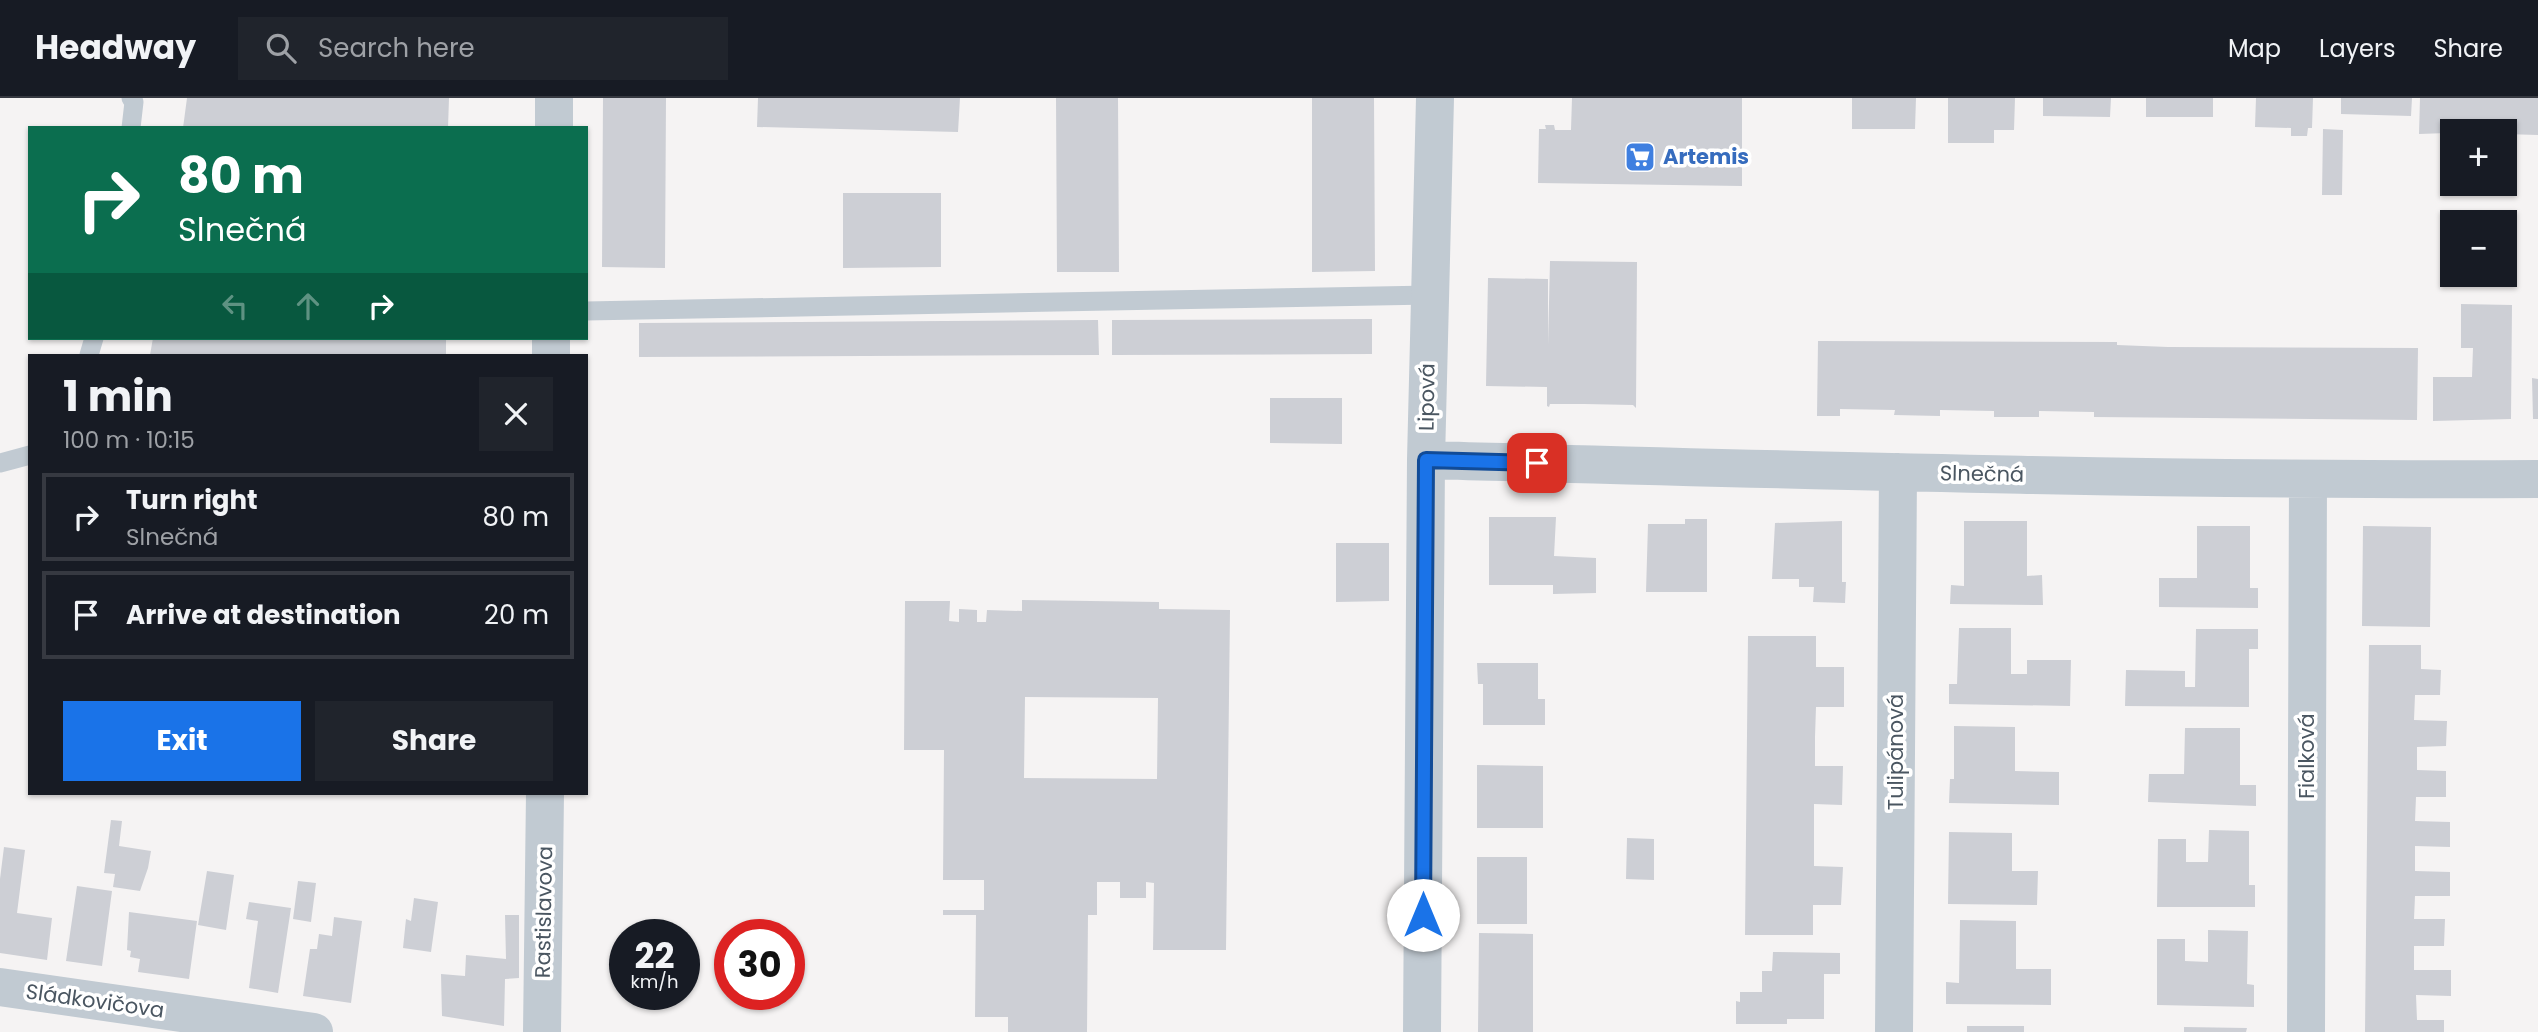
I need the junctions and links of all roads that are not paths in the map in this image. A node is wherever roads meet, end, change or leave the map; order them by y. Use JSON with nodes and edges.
{"nodes":[{"id":1,"x":131,"y":98,"type":"edge"},
{"id":2,"x":554,"y":98,"type":"edge"},
{"id":3,"x":1435,"y":98,"type":"edge"},
{"id":4,"x":131,"y":126,"type":"edge"},
{"id":5,"x":554,"y":126,"type":"edge"},
{"id":6,"x":1430,"y":295,"type":"junction"},
{"id":7,"x":588,"y":311,"type":"edge"},
{"id":8,"x":28,"y":456,"type":"edge"},
{"id":9,"x":1426,"y":460,"type":"junction"},
{"id":10,"x":0,"y":463,"type":"edge"},
{"id":11,"x":1898,"y":472,"type":"junction"},
{"id":12,"x":2538,"y":479,"type":"edge"},
{"id":13,"x":2308,"y":480,"type":"junction"},
{"id":14,"x":545,"y":795,"type":"edge"},
{"id":15,"x":0,"y":987,"type":"edge"},
{"id":16,"x":314,"y":1032,"type":"edge"},
{"id":17,"x":542,"y":1032,"type":"edge"},
{"id":18,"x":1422,"y":1032,"type":"edge"},
{"id":19,"x":1894,"y":1032,"type":"edge"},
{"id":20,"x":2306,"y":1032,"type":"edge"}],
"edges":[{"from":1,"to":4,"type":"lane"},
{"from":2,"to":5,"type":"street"},
{"from":3,"to":6,"type":"street","name":"Lipová"},
{"from":6,"to":7,"type":"lane"},
{"from":6,"to":9,"type":"street","name":"Lipová"},
{"from":8,"to":10,"type":"lane"},
{"from":9,"to":11,"type":"street","name":"Slnečná"},
{"from":9,"to":18,"type":"street","name":"Lipová"},
{"from":11,"to":13,"type":"street","name":"Slnečná"},
{"from":11,"to":19,"type":"street","name":"Tulipánová"},
{"from":12,"to":13,"type":"street","name":"Slnečná"},
{"from":13,"to":20,"type":"street","name":"Fialková"},
{"from":14,"to":17,"type":"street","name":"Rastislavova"},
{"from":15,"to":16,"type":"street","name":"Sládkovičova"}]}
